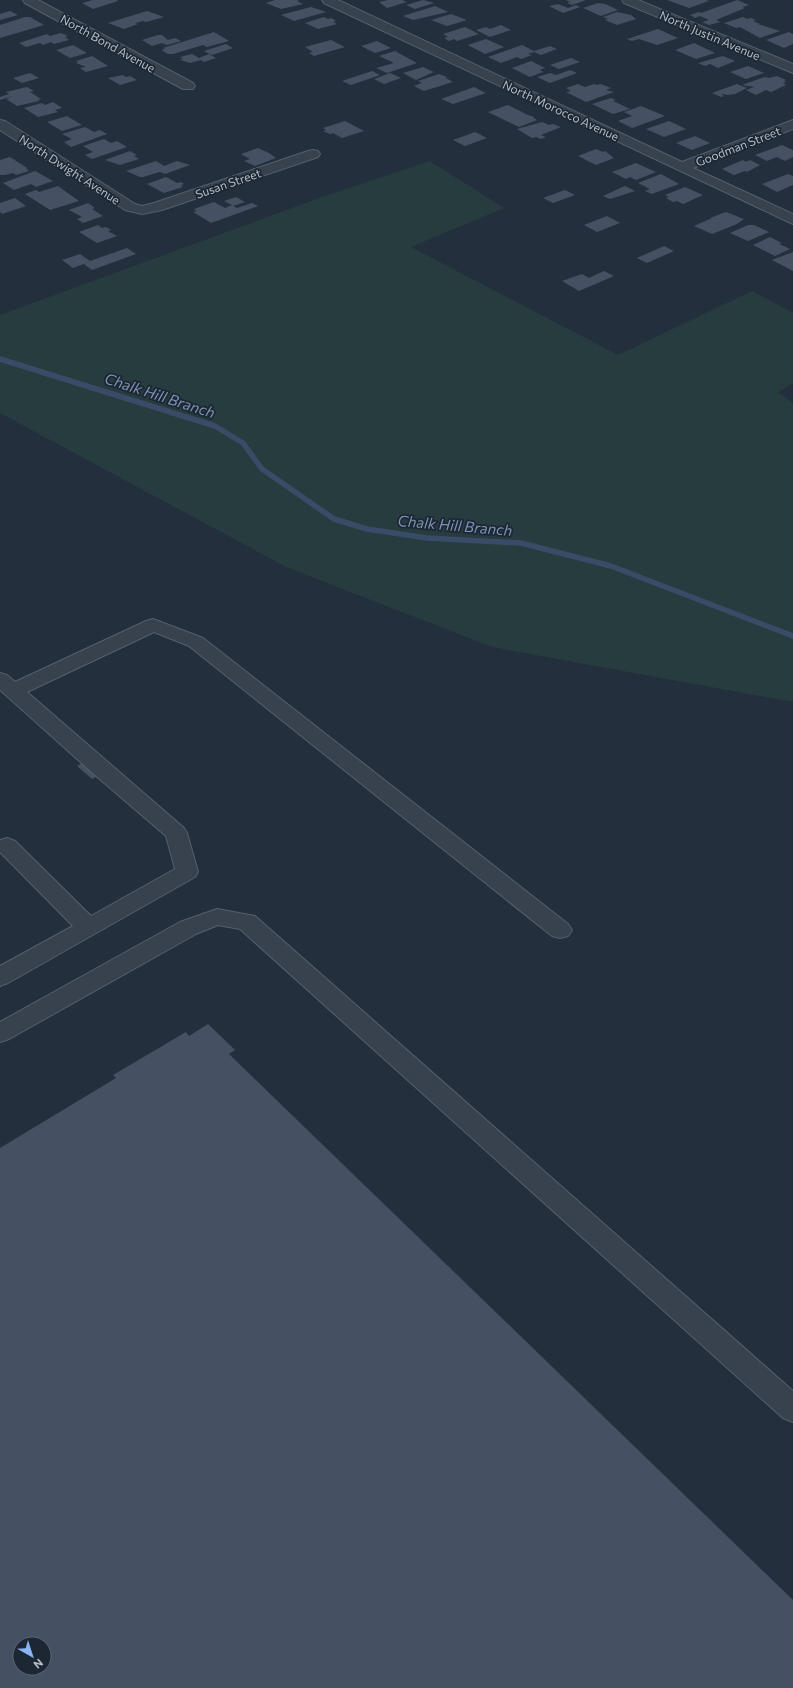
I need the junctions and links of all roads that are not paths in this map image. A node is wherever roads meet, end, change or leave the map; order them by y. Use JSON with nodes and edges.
{"nodes":[{"id":1,"x":29,"y":0,"type":"edge"},
{"id":2,"x":328,"y":0,"type":"edge"},
{"id":3,"x":628,"y":0,"type":"edge"},
{"id":4,"x":793,"y":69,"type":"edge"},
{"id":5,"x":188,"y":86,"type":"dead end"},
{"id":6,"x":0,"y":124,"type":"edge"},
{"id":7,"x":793,"y":124,"type":"edge"},
{"id":8,"x":313,"y":154,"type":"dead end"},
{"id":9,"x":682,"y":167,"type":"junction"},
{"id":10,"x":142,"y":210,"type":"joint"},
{"id":11,"x":793,"y":220,"type":"edge"},
{"id":12,"x":6,"y":685,"type":"edge"},
{"id":13,"x":7,"y":846,"type":"dead end"},
{"id":14,"x":90,"y":928,"type":"junction"},
{"id":15,"x":560,"y":930,"type":"dead end"},
{"id":16,"x":0,"y":977,"type":"edge"},
{"id":17,"x":0,"y":1033,"type":"edge"},
{"id":18,"x":793,"y":1409,"type":"edge"}],
"edges":[{"from":1,"to":5,"type":"street","name":"North Bond Avenue"},
{"from":2,"to":9,"type":"street","name":"North Morocco Avenue"},
{"from":3,"to":4,"type":"street","name":"North Justin Avenue"},
{"from":6,"to":10,"type":"street","name":"North Dwight Avenue"},
{"from":7,"to":9,"type":"street","name":"Goodman Street"},
{"from":8,"to":10,"type":"street","name":"Susan Street"},
{"from":9,"to":11,"type":"street","name":"North Morocco Avenue"},
{"from":12,"to":14,"type":"street"},
{"from":12,"to":15,"type":"street"},
{"from":13,"to":14,"type":"street"},
{"from":14,"to":16,"type":"street"},
{"from":17,"to":18,"type":"street"}]}
